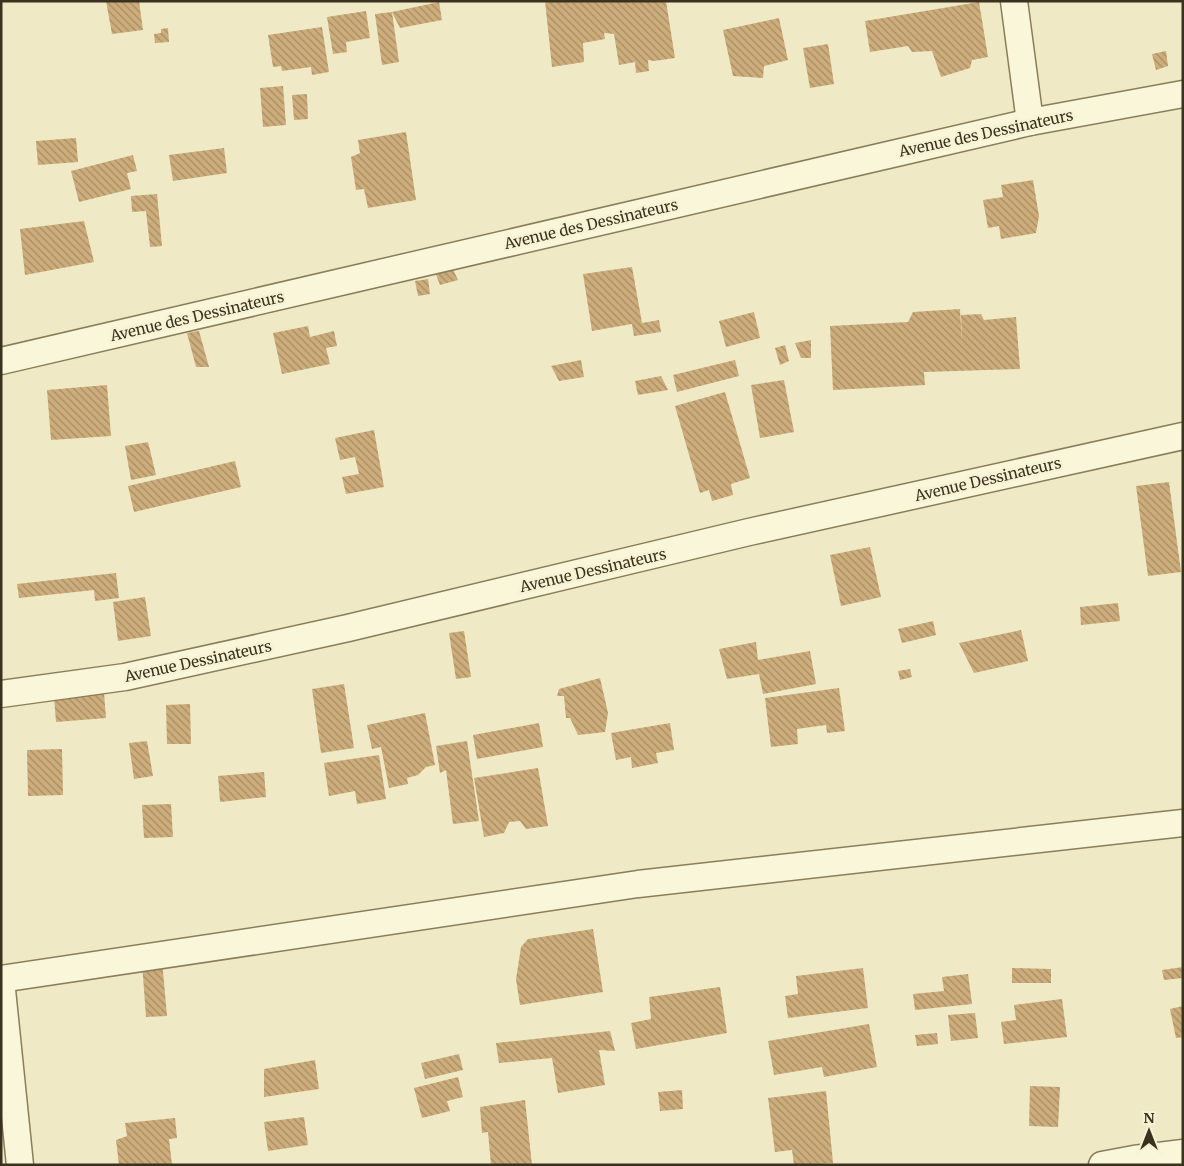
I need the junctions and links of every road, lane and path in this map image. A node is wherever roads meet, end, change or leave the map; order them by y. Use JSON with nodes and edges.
{"nodes":[{"id":1,"x":1014,"y":1,"type":"edge"},
{"id":2,"x":1183,"y":94,"type":"edge"},
{"id":3,"x":1030,"y":122,"type":"junction"},
{"id":4,"x":1,"y":361,"type":"edge"},
{"id":5,"x":1183,"y":436,"type":"edge"},
{"id":6,"x":1,"y":694,"type":"edge"},
{"id":7,"x":1183,"y":823,"type":"edge"},
{"id":8,"x":1,"y":979,"type":"edge"},
{"id":9,"x":1183,"y":1154,"type":"edge"},
{"id":10,"x":20,"y":1165,"type":"edge"},
{"id":11,"x":1102,"y":1165,"type":"edge"}],
"edges":[{"from":1,"to":3,"type":"street"},
{"from":2,"to":3,"type":"street","name":"Avenue des Dessinateurs"},
{"from":3,"to":4,"type":"street","name":"Avenue des Dessinateurs"},
{"from":5,"to":6,"type":"street","name":"Avenue Dessinateurs"},
{"from":7,"to":8,"type":"street"},
{"from":8,"to":10,"type":"street"},
{"from":9,"to":11,"type":"street"}]}
